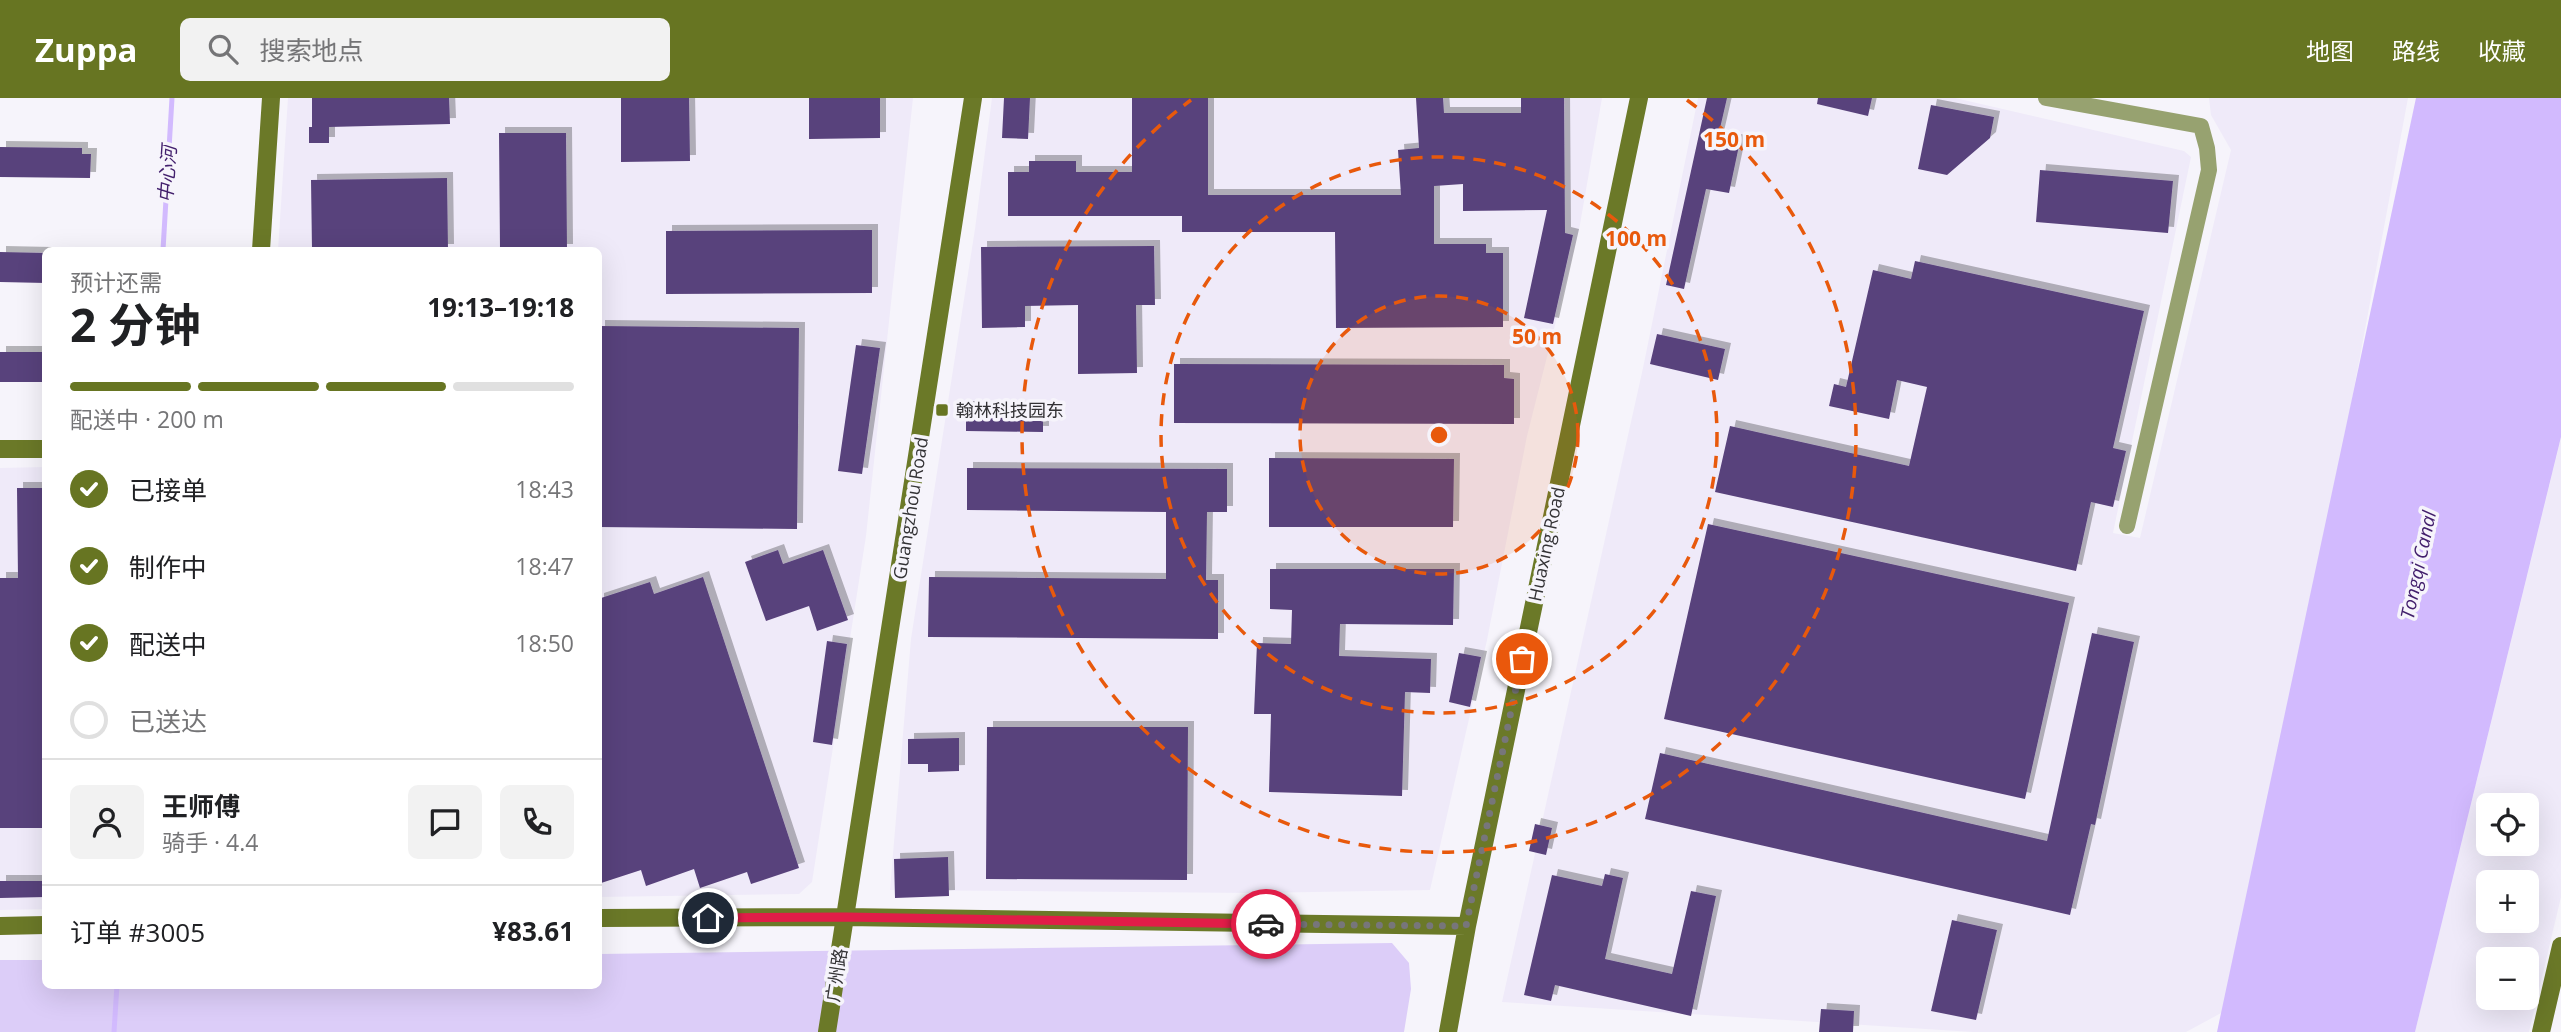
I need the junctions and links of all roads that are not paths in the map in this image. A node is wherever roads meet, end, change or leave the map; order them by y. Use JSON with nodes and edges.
{"nodes":[{"id":1,"x":271,"y":98,"type":"edge"},
{"id":2,"x":973,"y":98,"type":"edge"},
{"id":3,"x":1639,"y":98,"type":"edge"},
{"id":4,"x":2046,"y":98,"type":"edge"},
{"id":5,"x":261,"y":247,"type":"edge"},
{"id":6,"x":0,"y":449,"type":"edge"},
{"id":7,"x":42,"y":449,"type":"edge"},
{"id":8,"x":2127,"y":526,"type":"dead end"},
{"id":9,"x":845,"y":917,"type":"junction"},
{"id":10,"x":602,"y":918,"type":"edge"},
{"id":11,"x":42,"y":925,"type":"edge"},
{"id":12,"x":0,"y":926,"type":"edge"},
{"id":13,"x":1466,"y":926,"type":"junction"},
{"id":14,"x":2561,"y":946,"type":"edge"},
{"id":15,"x":1449,"y":1025,"type":"edge"},
{"id":16,"x":827,"y":1032,"type":"edge"},
{"id":17,"x":2541,"y":1032,"type":"edge"}],
"edges":[{"from":1,"to":5,"type":"street"},
{"from":2,"to":9,"type":"street","name":"Guangzhou Road"},
{"from":3,"to":13,"type":"street","name":"Huaxing Road"},
{"from":4,"to":8,"type":"street"},
{"from":6,"to":7,"type":"street"},
{"from":9,"to":10,"type":"street"},
{"from":9,"to":13,"type":"street"},
{"from":9,"to":16,"type":"street","name":"广州路"},
{"from":11,"to":12,"type":"street"},
{"from":13,"to":15,"type":"street","name":"Huaxing Road"},
{"from":14,"to":17,"type":"street"}]}
